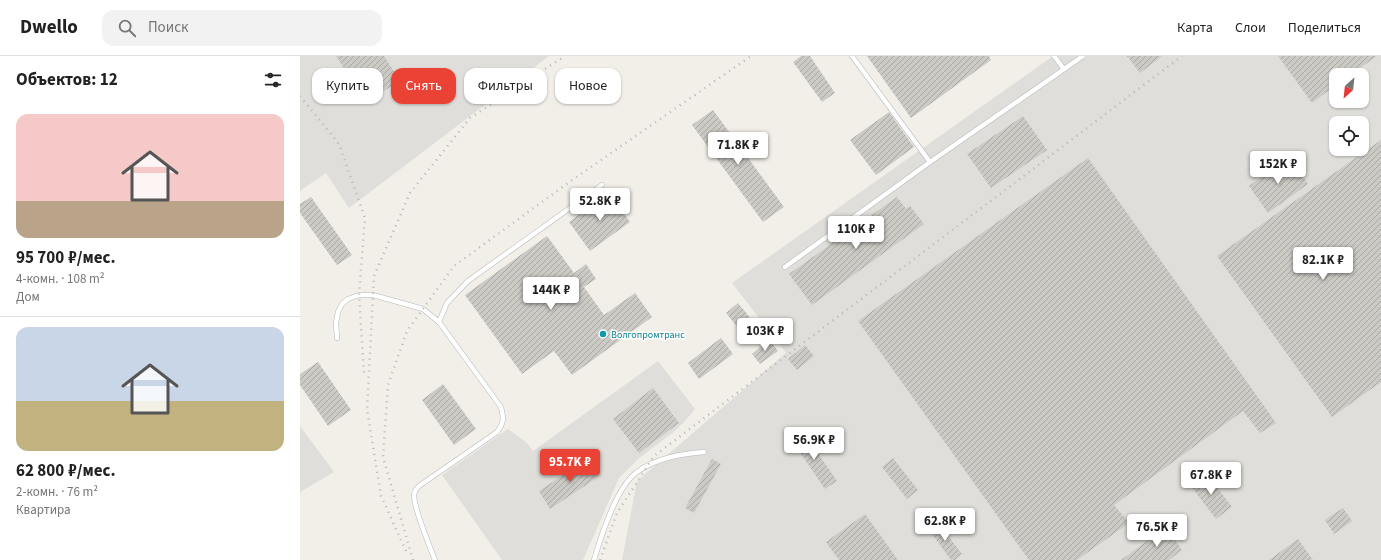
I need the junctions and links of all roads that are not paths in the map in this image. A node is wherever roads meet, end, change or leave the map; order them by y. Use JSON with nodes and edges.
{"nodes":[{"id":1,"x":852,"y":56,"type":"edge"},
{"id":2,"x":1054,"y":56,"type":"edge"},
{"id":3,"x":1083,"y":56,"type":"edge"},
{"id":4,"x":1064,"y":69,"type":"junction"},
{"id":5,"x":930,"y":162,"type":"junction"},
{"id":6,"x":602,"y":185,"type":"dead end"},
{"id":7,"x":785,"y":267,"type":"dead end"},
{"id":8,"x":439,"y":322,"type":"junction"},
{"id":9,"x":337,"y":338,"type":"dead end"},
{"id":10,"x":704,"y":452,"type":"dead end"},
{"id":11,"x":436,"y":560,"type":"edge"},
{"id":12,"x":594,"y":560,"type":"edge"}],
"edges":[{"from":1,"to":5,"type":"lane"},
{"from":2,"to":4,"type":"lane"},
{"from":3,"to":4,"type":"lane"},
{"from":4,"to":5,"type":"lane"},
{"from":5,"to":7,"type":"lane"},
{"from":6,"to":8,"type":"lane"},
{"from":8,"to":9,"type":"lane"},
{"from":8,"to":11,"type":"lane"},
{"from":10,"to":12,"type":"lane"}]}
